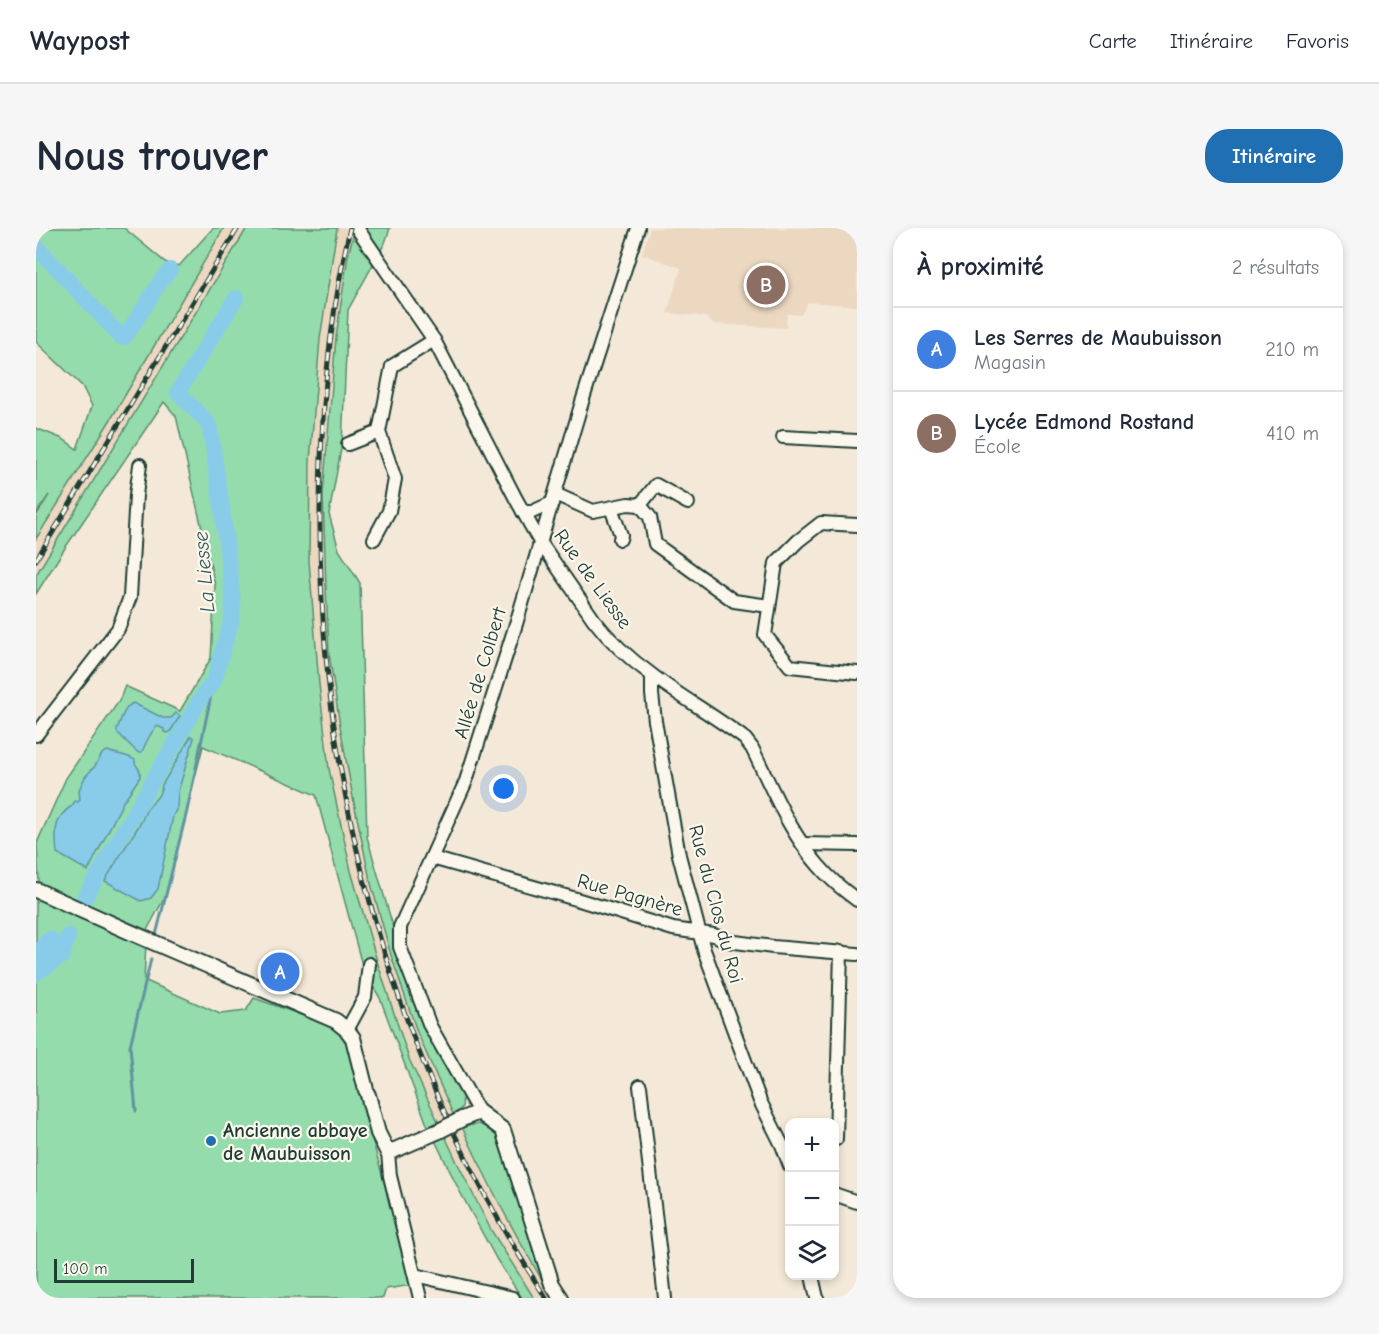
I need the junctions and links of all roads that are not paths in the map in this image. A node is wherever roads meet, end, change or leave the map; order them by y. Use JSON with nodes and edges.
{"nodes":[{"id":1,"x":357,"y":228,"type":"edge"},
{"id":2,"x":639,"y":228,"type":"edge"},
{"id":3,"x":434,"y":340,"type":"junction"},
{"id":4,"x":379,"y":432,"type":"junction"},
{"id":5,"x":783,"y":437,"type":"dead end"},
{"id":6,"x":857,"y":441,"type":"edge"},
{"id":7,"x":348,"y":444,"type":"dead end"},
{"id":8,"x":140,"y":465,"type":"dead end"},
{"id":9,"x":554,"y":498,"type":"junction"},
{"id":10,"x":688,"y":503,"type":"dead end"},
{"id":11,"x":640,"y":505,"type":"junction"},
{"id":12,"x":611,"y":508,"type":"junction"},
{"id":13,"x":524,"y":512,"type":"junction"},
{"id":14,"x":857,"y":525,"type":"edge"},
{"id":15,"x":374,"y":539,"type":"dead end"},
{"id":16,"x":620,"y":539,"type":"dead end"},
{"id":17,"x":540,"y":542,"type":"junction"},
{"id":18,"x":769,"y":606,"type":"junction"},
{"id":19,"x":857,"y":673,"type":"edge"},
{"id":20,"x":652,"y":676,"type":"junction"},
{"id":21,"x":36,"y":735,"type":"edge"},
{"id":22,"x":803,"y":844,"type":"junction"},
{"id":23,"x":857,"y":845,"type":"edge"},
{"id":24,"x":432,"y":858,"type":"junction"},
{"id":25,"x":36,"y":890,"type":"edge"},
{"id":26,"x":857,"y":900,"type":"edge"},
{"id":27,"x":700,"y":933,"type":"junction"},
{"id":28,"x":841,"y":951,"type":"junction"},
{"id":29,"x":857,"y":954,"type":"edge"},
{"id":30,"x":369,"y":964,"type":"dead end"},
{"id":31,"x":347,"y":1030,"type":"junction"},
{"id":32,"x":640,"y":1086,"type":"dead end"},
{"id":33,"x":479,"y":1112,"type":"junction"},
{"id":34,"x":837,"y":1118,"type":"edge"},
{"id":35,"x":785,"y":1142,"type":"edge"},
{"id":36,"x":388,"y":1153,"type":"junction"},
{"id":37,"x":839,"y":1196,"type":"edge"},
{"id":38,"x":857,"y":1202,"type":"edge"},
{"id":39,"x":415,"y":1275,"type":"junction"},
{"id":40,"x":813,"y":1280,"type":"edge"},
{"id":41,"x":420,"y":1298,"type":"edge"},
{"id":42,"x":513,"y":1298,"type":"edge"},
{"id":43,"x":561,"y":1298,"type":"edge"},
{"id":44,"x":665,"y":1298,"type":"edge"},
{"id":45,"x":817,"y":1298,"type":"edge"}],
"edges":[{"from":1,"to":3,"type":"street","name":"Rue de Liesse"},
{"from":2,"to":9,"type":"street","name":"Allée de Colbert"},
{"from":3,"to":4,"type":"street"},
{"from":3,"to":13,"type":"street","name":"Rue de Liesse"},
{"from":4,"to":7,"type":"street"},
{"from":4,"to":15,"type":"street"},
{"from":5,"to":6,"type":"street"},
{"from":8,"to":21,"type":"street"},
{"from":9,"to":12,"type":"street"},
{"from":9,"to":13,"type":"street"},
{"from":9,"to":17,"type":"street","name":"Allée de Colbert"},
{"from":10,"to":11,"type":"street"},
{"from":11,"to":12,"type":"street"},
{"from":11,"to":18,"type":"street"},
{"from":12,"to":16,"type":"street"},
{"from":13,"to":17,"type":"street","name":"Rue de Liesse"},
{"from":14,"to":18,"type":"street"},
{"from":17,"to":20,"type":"street","name":"Rue de Liesse"},
{"from":17,"to":24,"type":"street","name":"Allée de Colbert"},
{"from":18,"to":19,"type":"street"},
{"from":20,"to":22,"type":"street","name":"Rue de Liesse"},
{"from":20,"to":27,"type":"street","name":"Rue du Clos du Roi"},
{"from":22,"to":23,"type":"street"},
{"from":22,"to":26,"type":"street","name":"Rue de Liesse"},
{"from":24,"to":27,"type":"street","name":"Rue Pagnère"},
{"from":24,"to":33,"type":"street","name":"Allée de Colbert"},
{"from":25,"to":31,"type":"street"},
{"from":27,"to":28,"type":"street","name":"Rue Pagnère"},
{"from":27,"to":35,"type":"street","name":"Rue du Clos du Roi"},
{"from":28,"to":29,"type":"street","name":"Rue Pagnère"},
{"from":28,"to":34,"type":"street"},
{"from":30,"to":31,"type":"street"},
{"from":31,"to":36,"type":"street"},
{"from":32,"to":44,"type":"street"},
{"from":33,"to":36,"type":"street","bridge":true},
{"from":33,"to":43,"type":"street"},
{"from":36,"to":39,"type":"street"},
{"from":37,"to":38,"type":"street"},
{"from":39,"to":41,"type":"street"},
{"from":39,"to":42,"type":"street"},
{"from":40,"to":45,"type":"street"}]}
